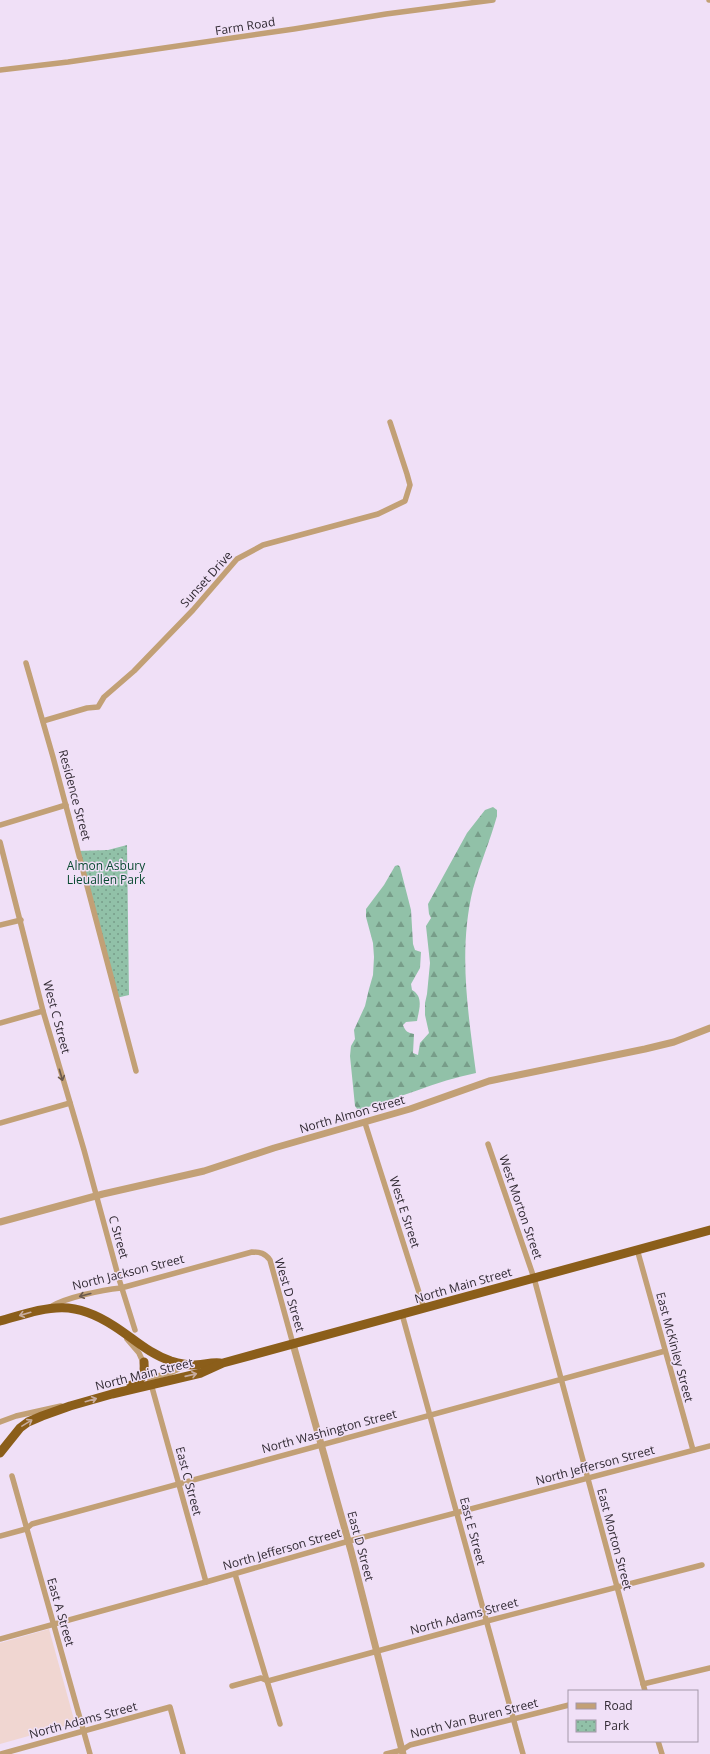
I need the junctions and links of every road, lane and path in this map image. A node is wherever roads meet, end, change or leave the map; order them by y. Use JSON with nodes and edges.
{"nodes":[{"id":1,"x":493,"y":0,"type":"edge"},
{"id":2,"x":0,"y":70,"type":"edge"},
{"id":3,"x":390,"y":422,"type":"dead end"},
{"id":4,"x":26,"y":664,"type":"dead end"},
{"id":5,"x":43,"y":720,"type":"junction"},
{"id":6,"x":66,"y":805,"type":"junction"},
{"id":7,"x":0,"y":825,"type":"edge"},
{"id":8,"x":0,"y":842,"type":"edge"},
{"id":9,"x":20,"y":920,"type":"junction"},
{"id":10,"x":0,"y":925,"type":"edge"},
{"id":11,"x":43,"y":1011,"type":"junction"},
{"id":12,"x":0,"y":1023,"type":"edge"},
{"id":13,"x":710,"y":1028,"type":"edge"},
{"id":14,"x":136,"y":1071,"type":"dead end"},
{"id":15,"x":70,"y":1103,"type":"junction"},
{"id":16,"x":0,"y":1123,"type":"edge"},
{"id":17,"x":365,"y":1123,"type":"junction"},
{"id":18,"x":488,"y":1144,"type":"dead end"},
{"id":19,"x":96,"y":1196,"type":"junction"},
{"id":20,"x":0,"y":1222,"type":"edge"},
{"id":21,"x":710,"y":1230,"type":"edge"},
{"id":22,"x":637,"y":1249,"type":"junction"},
{"id":23,"x":263,"y":1253,"type":"joint"},
{"id":24,"x":534,"y":1278,"type":"junction"},
{"id":25,"x":121,"y":1288,"type":"junction"},
{"id":26,"x":49,"y":1307,"type":"junction"},
{"id":27,"x":424,"y":1308,"type":"junction"},
{"id":28,"x":402,"y":1314,"type":"junction"},
{"id":29,"x":0,"y":1321,"type":"edge"},
{"id":30,"x":118,"y":1329,"type":"junction"},
{"id":31,"x":135,"y":1330,"type":"dead end"},
{"id":32,"x":293,"y":1344,"type":"junction"},
{"id":33,"x":665,"y":1351,"type":"junction"},
{"id":34,"x":144,"y":1362,"type":"junction"},
{"id":35,"x":223,"y":1363,"type":"junction"},
{"id":36,"x":192,"y":1365,"type":"junction"},
{"id":37,"x":561,"y":1380,"type":"junction"},
{"id":38,"x":150,"y":1381,"type":"junction"},
{"id":39,"x":112,"y":1394,"type":"junction"},
{"id":40,"x":70,"y":1406,"type":"junction"},
{"id":41,"x":431,"y":1415,"type":"junction"},
{"id":42,"x":0,"y":1422,"type":"edge"},
{"id":43,"x":322,"y":1444,"type":"junction"},
{"id":44,"x":710,"y":1446,"type":"edge"},
{"id":45,"x":692,"y":1450,"type":"junction"},
{"id":46,"x":0,"y":1452,"type":"edge"},
{"id":47,"x":12,"y":1476,"type":"dead end"},
{"id":48,"x":587,"y":1479,"type":"junction"},
{"id":49,"x":179,"y":1484,"type":"junction"},
{"id":50,"x":457,"y":1512,"type":"junction"},
{"id":51,"x":26,"y":1529,"type":"junction"},
{"id":52,"x":0,"y":1536,"type":"edge"},
{"id":53,"x":349,"y":1541,"type":"junction"},
{"id":54,"x":702,"y":1565,"type":"dead end"},
{"id":55,"x":236,"y":1574,"type":"junction"},
{"id":56,"x":206,"y":1582,"type":"junction"},
{"id":57,"x":617,"y":1586,"type":"junction"},
{"id":58,"x":486,"y":1621,"type":"junction"},
{"id":59,"x":54,"y":1624,"type":"junction"},
{"id":60,"x":0,"y":1639,"type":"edge"},
{"id":61,"x":377,"y":1651,"type":"junction"},
{"id":62,"x":710,"y":1668,"type":"edge"},
{"id":63,"x":268,"y":1681,"type":"junction"},
{"id":64,"x":643,"y":1684,"type":"junction"},
{"id":65,"x":232,"y":1686,"type":"dead end"},
{"id":66,"x":645,"y":1690,"type":"edge"},
{"id":67,"x":568,"y":1705,"type":"edge"},
{"id":68,"x":513,"y":1719,"type":"junction"},
{"id":69,"x":280,"y":1724,"type":"dead end"},
{"id":70,"x":84,"y":1732,"type":"junction"},
{"id":71,"x":658,"y":1742,"type":"edge"},
{"id":72,"x":403,"y":1752,"type":"edge"},
{"id":73,"x":1,"y":1754,"type":"edge"},
{"id":74,"x":90,"y":1754,"type":"edge"},
{"id":75,"x":183,"y":1754,"type":"edge"},
{"id":76,"x":386,"y":1754,"type":"edge"},
{"id":77,"x":523,"y":1754,"type":"edge"},
{"id":78,"x":662,"y":1754,"type":"edge"}],
"edges":[{"from":1,"to":2,"type":"street","name":"Farm Road"},
{"from":3,"to":5,"type":"street","name":"Sunset Drive"},
{"from":4,"to":5,"type":"street","name":"Residence Street"},
{"from":5,"to":6,"type":"street","name":"Residence Street"},
{"from":6,"to":7,"type":"street"},
{"from":6,"to":14,"type":"street","name":"Residence Street"},
{"from":8,"to":9,"type":"street","name":"West C Street"},
{"from":9,"to":10,"type":"street"},
{"from":9,"to":11,"type":"street","name":"West C Street"},
{"from":11,"to":12,"type":"street"},
{"from":11,"to":15,"type":"street","name":"West C Street","one_way":true},
{"from":13,"to":17,"type":"street","name":"North Almon Street"},
{"from":15,"to":16,"type":"street"},
{"from":15,"to":19,"type":"street","name":"West C Street"},
{"from":17,"to":19,"type":"street","name":"North Almon Street"},
{"from":17,"to":27,"type":"street","name":"West E Street"},
{"from":18,"to":24,"type":"street","name":"West Morton Street"},
{"from":19,"to":20,"type":"street","name":"North Almon Street"},
{"from":19,"to":25,"type":"street","name":"C Street"},
{"from":21,"to":22,"type":"highway","name":"North Main Street"},
{"from":22,"to":24,"type":"highway","name":"North Main Street"},
{"from":22,"to":33,"type":"street","name":"East McKinley Street"},
{"from":23,"to":25,"type":"street","name":"North Jackson Street"},
{"from":23,"to":32,"type":"street","name":"West D Street"},
{"from":24,"to":27,"type":"highway","name":"North Main Street"},
{"from":24,"to":37,"type":"street","name":"East Morton Street"},
{"from":25,"to":26,"type":"street","name":"North Jackson Street","one_way":true},
{"from":25,"to":31,"type":"street","name":"C Street"},
{"from":26,"to":29,"type":"highway","name":"North Jackson Street","one_way":true},
{"from":26,"to":30,"type":"highway","name":"North Main Street"},
{"from":27,"to":28,"type":"highway","name":"North Main Street"},
{"from":28,"to":32,"type":"highway","name":"North Main Street"},
{"from":28,"to":41,"type":"street","name":"East E Street"},
{"from":30,"to":34,"type":"street"},
{"from":30,"to":36,"type":"highway","name":"North Main Street"},
{"from":32,"to":35,"type":"highway","name":"North Main Street"},
{"from":32,"to":43,"type":"street","name":"East D Street"},
{"from":33,"to":37,"type":"street","name":"North Washington Street"},
{"from":33,"to":45,"type":"street","name":"East McKinley Street"},
{"from":34,"to":38,"type":"street"},
{"from":34,"to":39,"type":"highway"},
{"from":35,"to":36,"type":"highway","name":"North Main Street"},
{"from":38,"to":35,"type":"highway","name":"North Main Street","one_way":true},
{"from":36,"to":38,"type":"street","name":"North Main Street"},
{"from":37,"to":41,"type":"street","name":"North Washington Street"},
{"from":37,"to":48,"type":"street","name":"East Morton Street"},
{"from":38,"to":39,"type":"highway","name":"North Main Street"},
{"from":38,"to":49,"type":"street","name":"East C Street"},
{"from":40,"to":39,"type":"highway","name":"North Main Street","one_way":true},
{"from":40,"to":42,"type":"street","name":"North Main Street"},
{"from":46,"to":40,"type":"highway","name":"North Main Street","one_way":true},
{"from":41,"to":43,"type":"street","name":"North Washington Street"},
{"from":41,"to":50,"type":"street","name":"East E Street"},
{"from":43,"to":49,"type":"street","name":"North Washington Street"},
{"from":43,"to":53,"type":"street","name":"East D Street"},
{"from":44,"to":45,"type":"street","name":"North Jefferson Street"},
{"from":45,"to":48,"type":"street","name":"North Jefferson Street"},
{"from":47,"to":51,"type":"street","name":"East A Street"},
{"from":48,"to":50,"type":"street","name":"North Jefferson Street"},
{"from":48,"to":57,"type":"street","name":"East Morton Street"},
{"from":49,"to":51,"type":"street","name":"North Washington Street"},
{"from":49,"to":56,"type":"street","name":"East C Street"},
{"from":50,"to":53,"type":"street","name":"North Jefferson Street"},
{"from":50,"to":58,"type":"street","name":"East E Street"},
{"from":51,"to":52,"type":"street","name":"North Washington Street"},
{"from":51,"to":59,"type":"street","name":"East A Street"},
{"from":53,"to":55,"type":"street","name":"North Jefferson Street"},
{"from":53,"to":61,"type":"street","name":"East D Street"},
{"from":54,"to":57,"type":"street","name":"North Adams Street"},
{"from":55,"to":56,"type":"street","name":"North Jefferson Street"},
{"from":55,"to":63,"type":"street"},
{"from":56,"to":59,"type":"street","name":"North Jefferson Street"},
{"from":57,"to":58,"type":"street","name":"North Adams Street"},
{"from":57,"to":64,"type":"street","name":"East Morton Street"},
{"from":58,"to":61,"type":"street","name":"North Adams Street"},
{"from":58,"to":68,"type":"street","name":"East E Street"},
{"from":59,"to":60,"type":"street","name":"North Jefferson Street"},
{"from":59,"to":70,"type":"street","name":"East A Street"},
{"from":61,"to":63,"type":"street","name":"North Adams Street"},
{"from":61,"to":72,"type":"street","name":"East D Street"},
{"from":62,"to":64,"type":"street"},
{"from":63,"to":65,"type":"street","name":"North Adams Street"},
{"from":63,"to":69,"type":"street"},
{"from":64,"to":66,"type":"street","name":"East Morton Street"},
{"from":67,"to":68,"type":"street","name":"North Van Buren Street"},
{"from":68,"to":72,"type":"street","name":"North Van Buren Street"},
{"from":68,"to":77,"type":"street","name":"East E Street"},
{"from":70,"to":73,"type":"street","name":"North Adams Street"},
{"from":70,"to":74,"type":"street","name":"East A Street"},
{"from":70,"to":75,"type":"street","name":"North Adams Street"},
{"from":71,"to":78,"type":"street"},
{"from":72,"to":76,"type":"street","name":"North Van Buren Street"}]}
